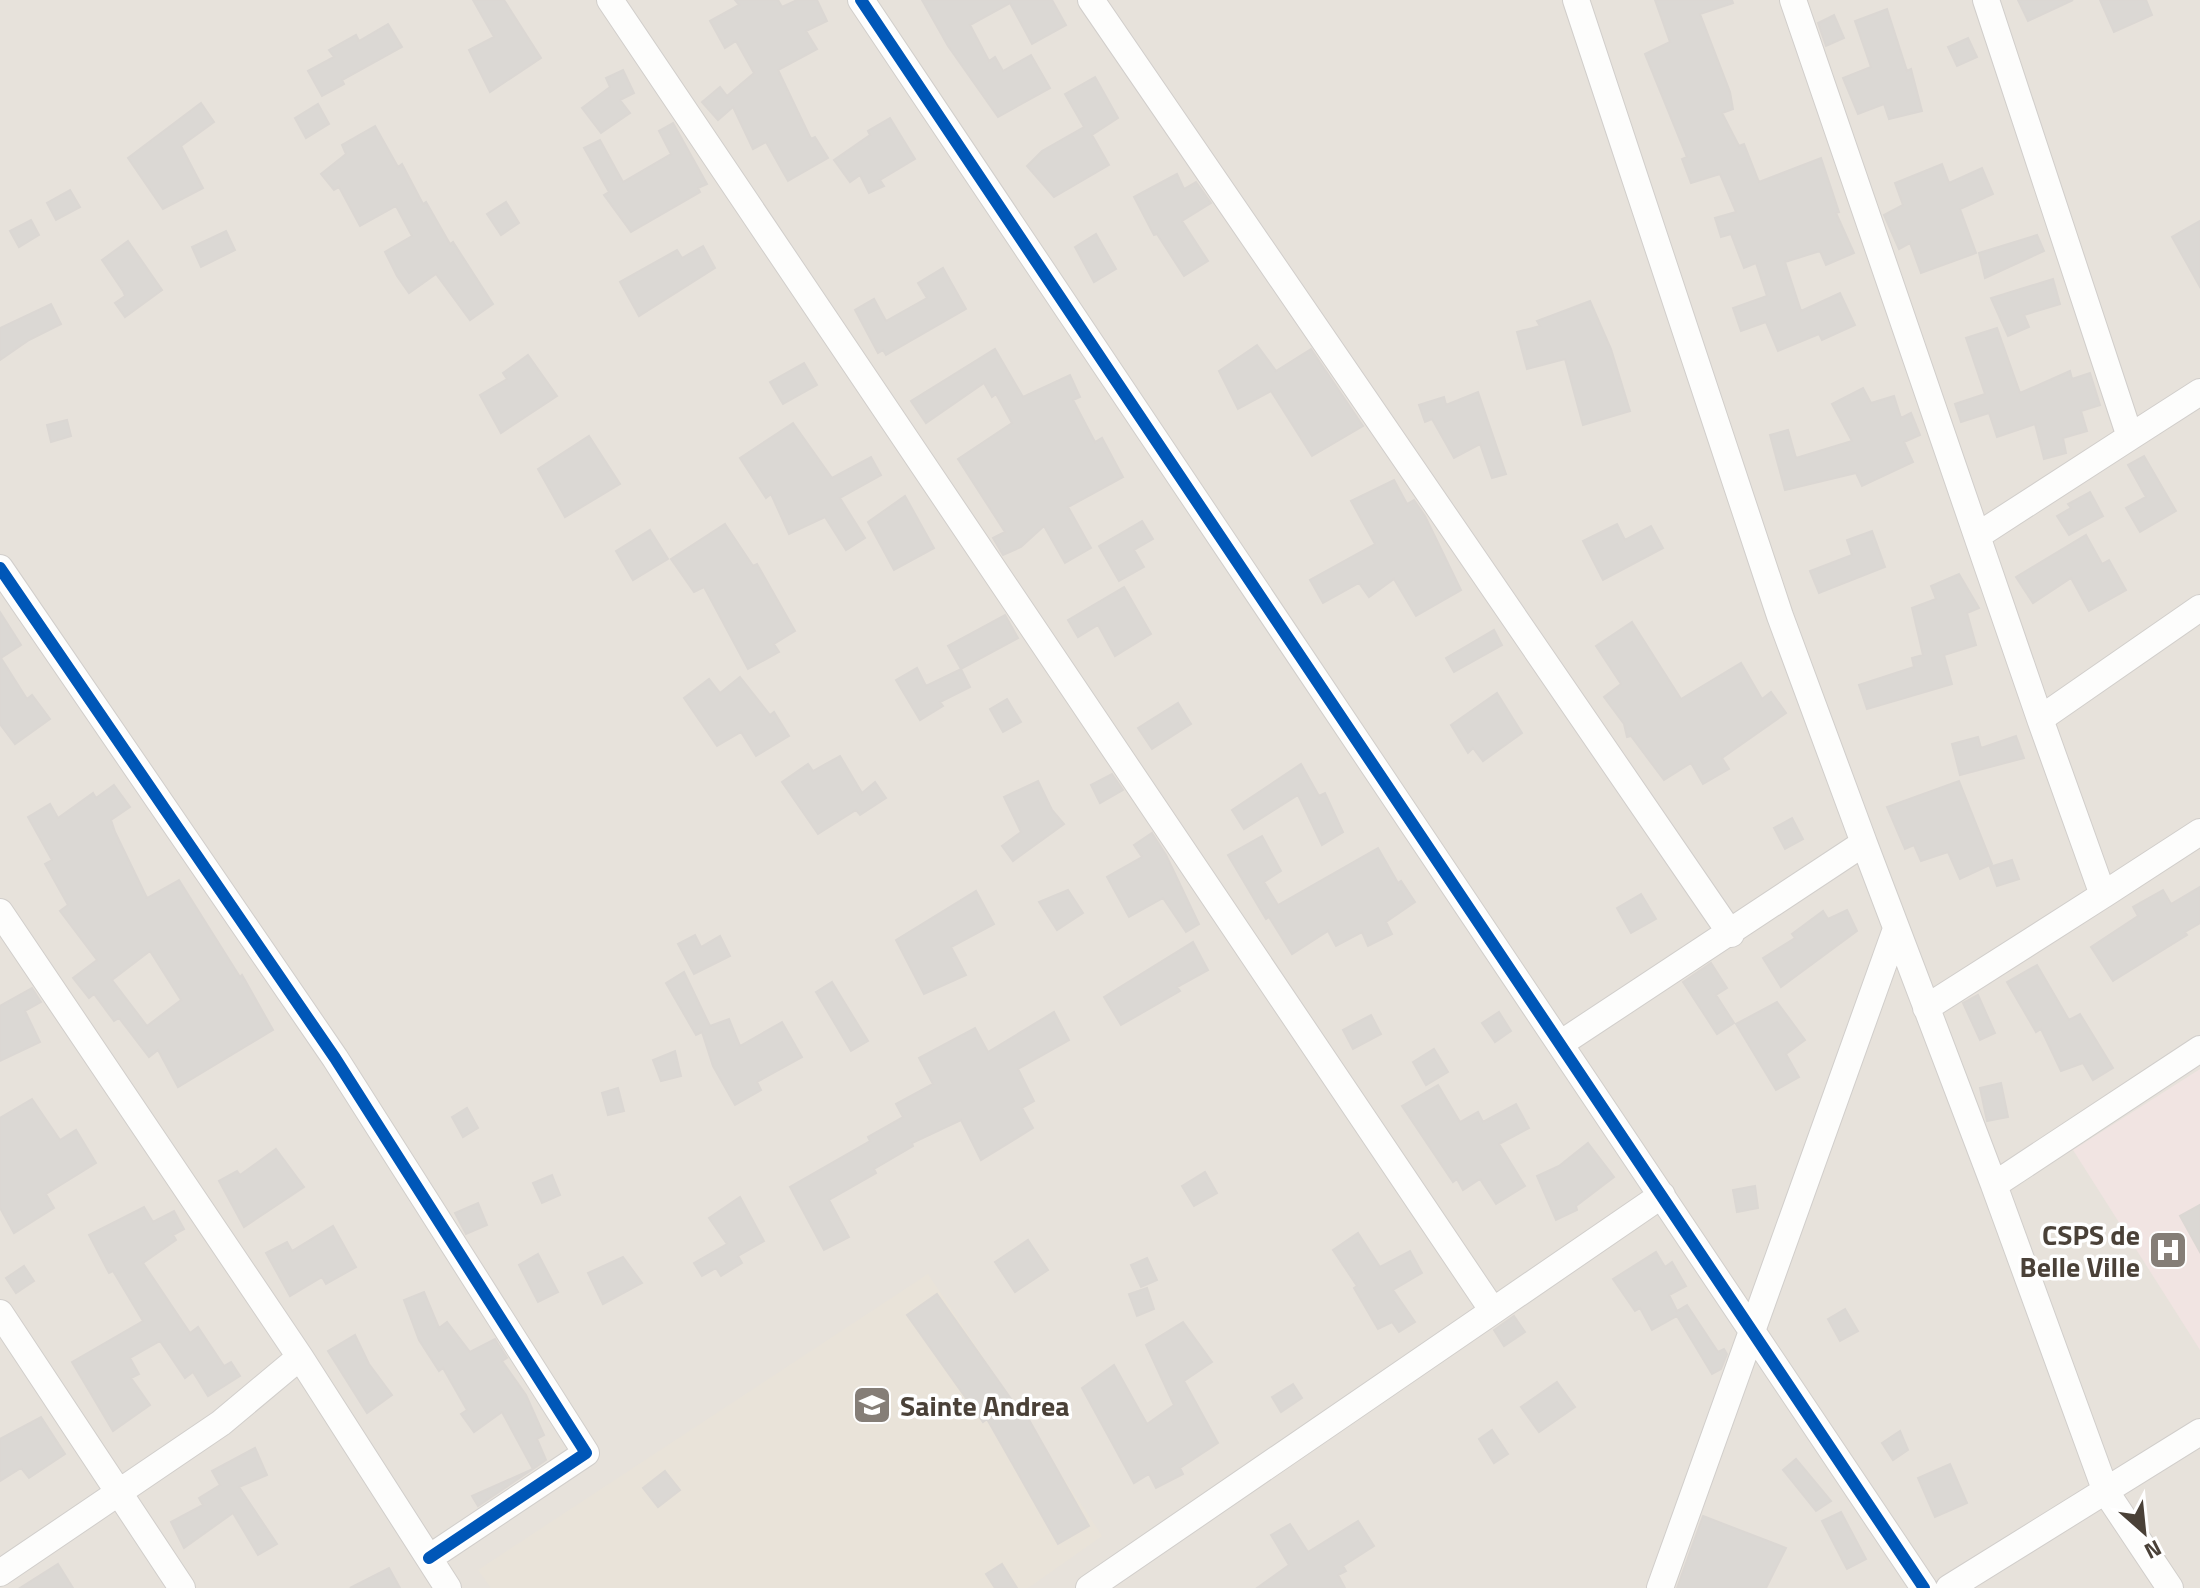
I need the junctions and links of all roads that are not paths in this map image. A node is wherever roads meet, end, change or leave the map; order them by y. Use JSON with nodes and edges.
{"nodes":[{"id":1,"x":610,"y":0,"type":"edge"},
{"id":2,"x":861,"y":0,"type":"edge"},
{"id":3,"x":1091,"y":0,"type":"edge"},
{"id":4,"x":1576,"y":0,"type":"edge"},
{"id":5,"x":1793,"y":0,"type":"edge"},
{"id":6,"x":1986,"y":0,"type":"edge"},
{"id":7,"x":2200,"y":392,"type":"edge"},
{"id":8,"x":2130,"y":437,"type":"junction"},
{"id":9,"x":1977,"y":536,"type":"junction"},
{"id":10,"x":0,"y":568,"type":"edge"},
{"id":11,"x":2200,"y":608,"type":"edge"},
{"id":12,"x":2040,"y":719,"type":"junction"},
{"id":13,"x":2200,"y":832,"type":"edge"},
{"id":14,"x":1864,"y":843,"type":"junction"},
{"id":15,"x":2103,"y":895,"type":"junction"},
{"id":16,"x":1,"y":916,"type":"edge"},
{"id":17,"x":1896,"y":929,"type":"junction"},
{"id":18,"x":1731,"y":934,"type":"junction"},
{"id":19,"x":1926,"y":1008,"type":"junction"},
{"id":20,"x":1560,"y":1044,"type":"junction"},
{"id":21,"x":2200,"y":1049,"type":"edge"},
{"id":22,"x":1994,"y":1185,"type":"junction"},
{"id":23,"x":1662,"y":1195,"type":"junction"},
{"id":24,"x":1493,"y":1311,"type":"junction"},
{"id":25,"x":0,"y":1314,"type":"edge"},
{"id":26,"x":1752,"y":1332,"type":"junction"},
{"id":27,"x":300,"y":1357,"type":"junction"},
{"id":28,"x":2200,"y":1432,"type":"edge"},
{"id":29,"x":2106,"y":1492,"type":"junction"},
{"id":30,"x":118,"y":1494,"type":"junction"},
{"id":31,"x":429,"y":1558,"type":"junction"},
{"id":32,"x":0,"y":1573,"type":"edge"},
{"id":33,"x":182,"y":1588,"type":"edge"},
{"id":34,"x":448,"y":1588,"type":"edge"},
{"id":35,"x":1089,"y":1588,"type":"edge"},
{"id":36,"x":1660,"y":1588,"type":"edge"},
{"id":37,"x":1924,"y":1588,"type":"edge"},
{"id":38,"x":1949,"y":1588,"type":"edge"},
{"id":39,"x":2170,"y":1588,"type":"edge"}],
"edges":[{"from":1,"to":24,"type":"street"},
{"from":2,"to":20,"type":"street"},
{"from":3,"to":18,"type":"street"},
{"from":4,"to":14,"type":"street"},
{"from":5,"to":9,"type":"street"},
{"from":6,"to":8,"type":"street"},
{"from":7,"to":8,"type":"street"},
{"from":8,"to":9,"type":"street"},
{"from":9,"to":12,"type":"street"},
{"from":10,"to":31,"type":"street"},
{"from":11,"to":12,"type":"street"},
{"from":12,"to":15,"type":"street"},
{"from":13,"to":15,"type":"street"},
{"from":14,"to":17,"type":"street"},
{"from":14,"to":18,"type":"street"},
{"from":15,"to":19,"type":"street"},
{"from":16,"to":27,"type":"street"},
{"from":17,"to":19,"type":"street"},
{"from":17,"to":26,"type":"street"},
{"from":18,"to":20,"type":"street"},
{"from":19,"to":22,"type":"street"},
{"from":20,"to":23,"type":"street"},
{"from":21,"to":22,"type":"street"},
{"from":22,"to":29,"type":"street"},
{"from":23,"to":24,"type":"street"},
{"from":23,"to":26,"type":"street"},
{"from":24,"to":35,"type":"street"},
{"from":25,"to":30,"type":"street"},
{"from":26,"to":36,"type":"street"},
{"from":26,"to":37,"type":"street"},
{"from":27,"to":30,"type":"street"},
{"from":27,"to":31,"type":"street"},
{"from":28,"to":29,"type":"street"},
{"from":29,"to":38,"type":"street"},
{"from":29,"to":39,"type":"street"},
{"from":30,"to":32,"type":"street"},
{"from":30,"to":33,"type":"street"},
{"from":31,"to":34,"type":"street"}]}
